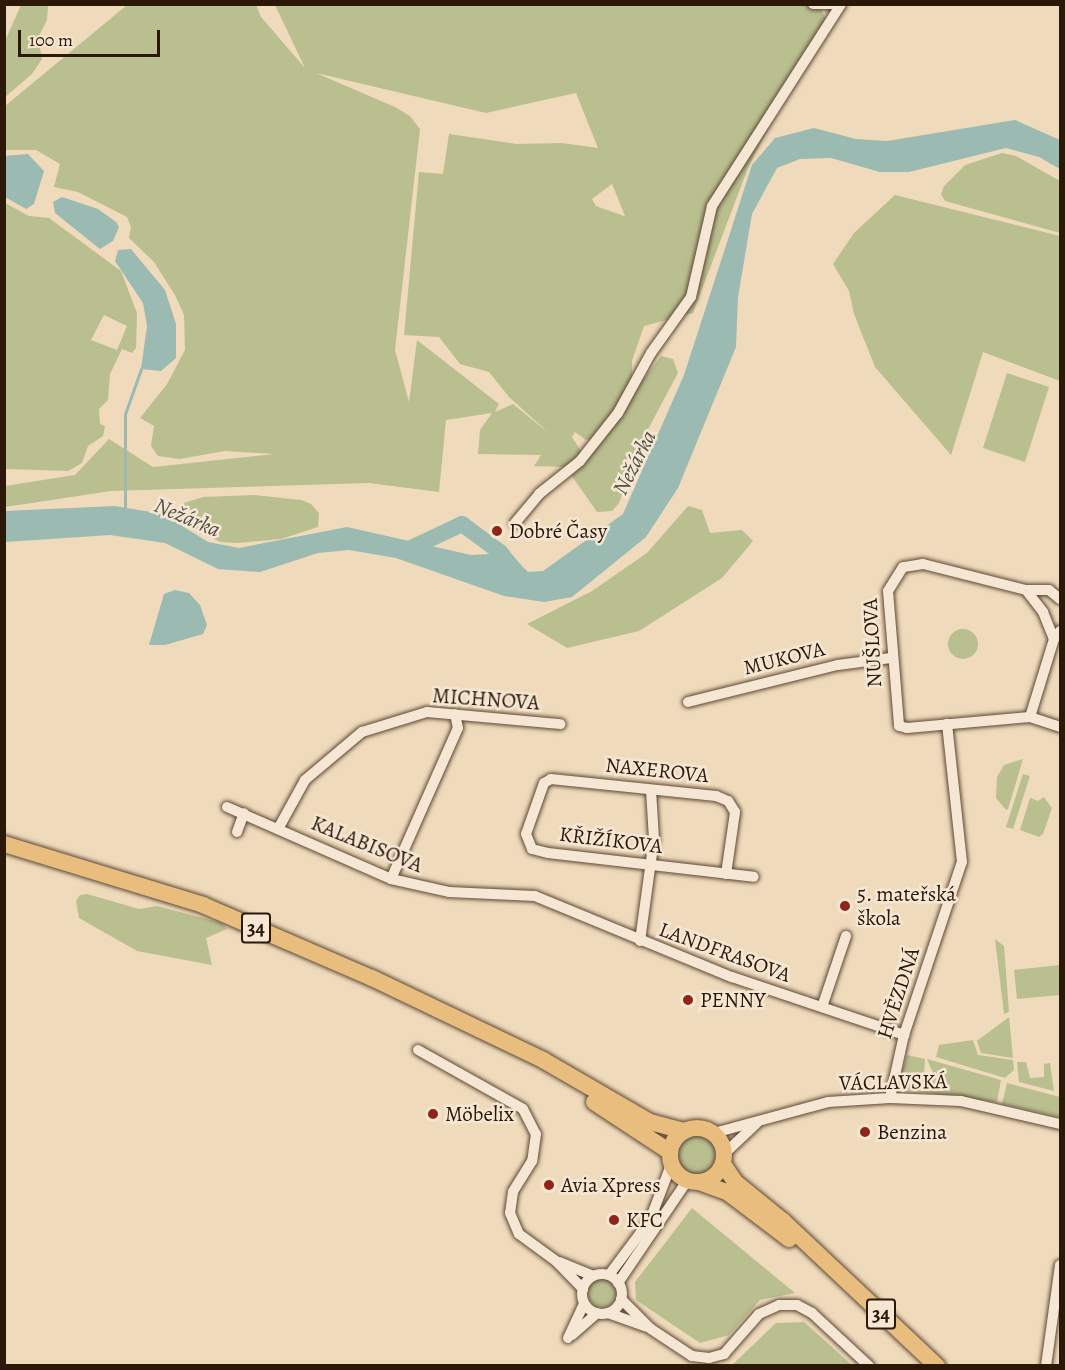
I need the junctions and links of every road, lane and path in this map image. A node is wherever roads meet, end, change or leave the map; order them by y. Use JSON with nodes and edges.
{"nodes":[{"id":1,"x":813,"y":4,"type":"edge"},
{"id":2,"x":832,"y":4,"type":"edge"},
{"id":3,"x":841,"y":4,"type":"edge"},
{"id":4,"x":515,"y":523,"type":"dead end"},
{"id":5,"x":1026,"y":590,"type":"junction"},
{"id":6,"x":1060,"y":599,"type":"edge"},
{"id":7,"x":1057,"y":635,"type":"edge"},
{"id":8,"x":891,"y":658,"type":"junction"},
{"id":9,"x":688,"y":702,"type":"dead end"},
{"id":10,"x":455,"y":714,"type":"junction"},
{"id":11,"x":1030,"y":717,"type":"junction"},
{"id":12,"x":560,"y":724,"type":"dead end"},
{"id":13,"x":947,"y":724,"type":"junction"},
{"id":14,"x":1060,"y":727,"type":"edge"},
{"id":15,"x":544,"y":783,"type":"joint"},
{"id":16,"x":651,"y":790,"type":"junction"},
{"id":17,"x":226,"y":807,"type":"dead end"},
{"id":18,"x":244,"y":813,"type":"junction"},
{"id":19,"x":278,"y":829,"type":"junction"},
{"id":20,"x":237,"y":832,"type":"dead end"},
{"id":21,"x":4,"y":844,"type":"edge"},
{"id":22,"x":650,"y":864,"type":"junction"},
{"id":23,"x":726,"y":874,"type":"junction"},
{"id":24,"x":754,"y":877,"type":"dead end"},
{"id":25,"x":391,"y":879,"type":"junction"},
{"id":26,"x":535,"y":897,"type":"joint"},
{"id":27,"x":846,"y":936,"type":"dead end"},
{"id":28,"x":640,"y":941,"type":"junction"},
{"id":29,"x":822,"y":1007,"type":"junction"},
{"id":30,"x":904,"y":1035,"type":"junction"},
{"id":31,"x":497,"y":1040,"type":"junction"},
{"id":32,"x":418,"y":1050,"type":"dead end"},
{"id":33,"x":890,"y":1098,"type":"junction"},
{"id":34,"x":762,"y":1119,"type":"junction"},
{"id":35,"x":1060,"y":1124,"type":"edge"},
{"id":36,"x":683,"y":1131,"type":"junction"},
{"id":37,"x":714,"y":1134,"type":"junction"},
{"id":38,"x":670,"y":1159,"type":"junction"},
{"id":39,"x":723,"y":1159,"type":"junction"},
{"id":40,"x":693,"y":1182,"type":"junction"},
{"id":41,"x":556,"y":1261,"type":"junction"},
{"id":42,"x":825,"y":1264,"type":"junction"},
{"id":43,"x":1060,"y":1264,"type":"edge"},
{"id":44,"x":609,"y":1275,"type":"junction"},
{"id":45,"x":593,"y":1276,"type":"junction"},
{"id":46,"x":618,"y":1283,"type":"junction"},
{"id":47,"x":583,"y":1289,"type":"junction"},
{"id":48,"x":621,"y":1299,"type":"junction"},
{"id":49,"x":584,"y":1303,"type":"junction"},
{"id":50,"x":602,"y":1313,"type":"junction"},
{"id":51,"x":1056,"y":1313,"type":"edge"},
{"id":52,"x":651,"y":1329,"type":"junction"},
{"id":53,"x":869,"y":1365,"type":"edge"},
{"id":54,"x":937,"y":1365,"type":"edge"},
{"id":55,"x":1046,"y":1365,"type":"edge"}],
"edges":[{"from":1,"to":2,"type":"street"},
{"from":3,"to":4,"type":"street"},
{"from":5,"to":6,"type":"street","name":"NUŠLOVA"},
{"from":5,"to":7,"type":"street"},
{"from":5,"to":8,"type":"street","name":"NUŠLOVA"},
{"from":7,"to":11,"type":"street"},
{"from":8,"to":9,"type":"street","name":"MUKOVA"},
{"from":8,"to":13,"type":"street","name":"NUŠLOVA"},
{"from":10,"to":12,"type":"street","name":"MICHNOVA"},
{"from":10,"to":19,"type":"street","name":"MICHNOVA"},
{"from":10,"to":25,"type":"street"},
{"from":11,"to":13,"type":"street"},
{"from":11,"to":14,"type":"street"},
{"from":13,"to":30,"type":"street","name":"HVĚZDNÁ"},
{"from":15,"to":16,"type":"street","name":"NAXEROVA"},
{"from":15,"to":22,"type":"street","name":"KŘIŽÍKOVA"},
{"from":16,"to":22,"type":"street"},
{"from":16,"to":23,"type":"street","name":"NAXEROVA"},
{"from":17,"to":18,"type":"street","name":"KALABISOVA"},
{"from":18,"to":19,"type":"street","name":"KALABISOVA"},
{"from":18,"to":20,"type":"street"},
{"from":19,"to":25,"type":"street","name":"KALABISOVA"},
{"from":21,"to":31,"type":"main road","number":"34"},
{"from":22,"to":23,"type":"street","name":"KŘIŽÍKOVA"},
{"from":22,"to":28,"type":"street"},
{"from":23,"to":24,"type":"street","name":"KŘIŽÍKOVA"},
{"from":25,"to":26,"type":"street","name":"KALABISOVA"},
{"from":26,"to":28,"type":"street","name":"LANDFRASOVA"},
{"from":27,"to":29,"type":"street"},
{"from":28,"to":29,"type":"street","name":"LANDFRASOVA"},
{"from":29,"to":30,"type":"street","name":"LANDFRASOVA"},
{"from":30,"to":33,"type":"street","name":"HVĚZDNÁ"},
{"from":31,"to":36,"type":"main road","number":"34"},
{"from":31,"to":38,"type":"main road","number":"34"},
{"from":32,"to":41,"type":"street"},
{"from":33,"to":34,"type":"street","name":"VÁCLAVSKÁ"},
{"from":33,"to":35,"type":"street","name":"VÁCLAVSKÁ"},
{"from":34,"to":37,"type":"street","name":"VÁCLAVSKÁ"},
{"from":34,"to":39,"type":"street","name":"VÁCLAVSKÁ"},
{"from":36,"to":37,"type":"main road"},
{"from":36,"to":38,"type":"main road"},
{"from":37,"to":39,"type":"main road"},
{"from":38,"to":40,"type":"main road"},
{"from":38,"to":44,"type":"street"},
{"from":39,"to":40,"type":"main road"},
{"from":39,"to":42,"type":"main road","number":"34"},
{"from":40,"to":42,"type":"main road","number":"34"},
{"from":40,"to":46,"type":"street"},
{"from":41,"to":45,"type":"street"},
{"from":41,"to":47,"type":"street"},
{"from":42,"to":54,"type":"main road","number":"34"},
{"from":43,"to":51,"type":"street"},
{"from":44,"to":45,"type":"street"},
{"from":44,"to":46,"type":"street"},
{"from":45,"to":47,"type":"street"},
{"from":46,"to":48,"type":"street"},
{"from":47,"to":49,"type":"street"},
{"from":48,"to":50,"type":"street"},
{"from":48,"to":52,"type":"street"},
{"from":49,"to":50,"type":"street"},
{"from":49,"to":50,"type":"street"},
{"from":50,"to":52,"type":"street"},
{"from":51,"to":55,"type":"street"},
{"from":52,"to":53,"type":"street"}]}
